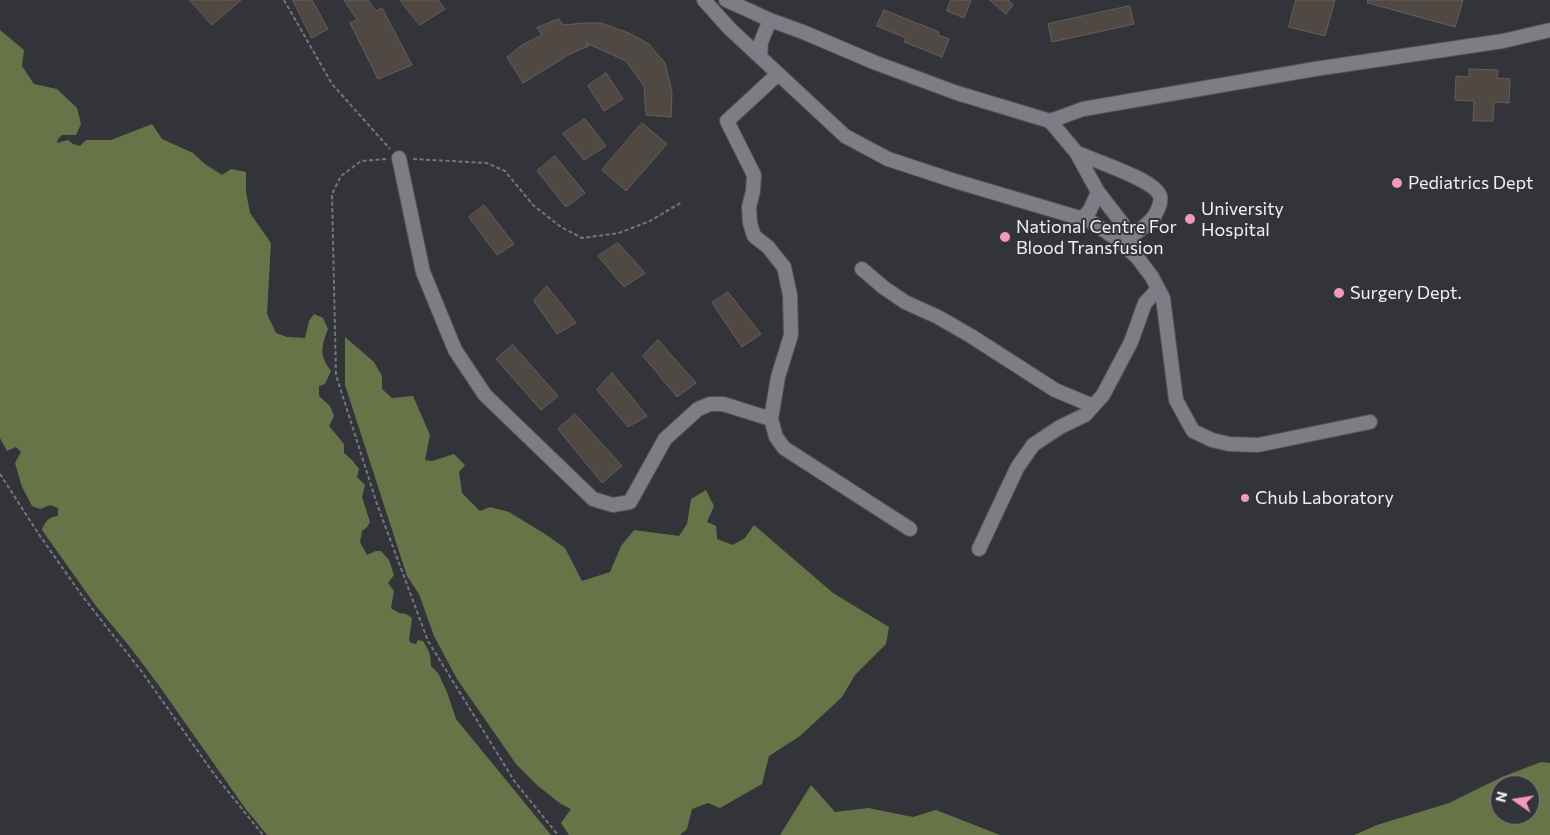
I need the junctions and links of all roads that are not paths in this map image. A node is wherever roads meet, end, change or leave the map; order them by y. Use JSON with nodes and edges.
{"nodes":[{"id":1,"x":704,"y":0,"type":"edge"},
{"id":2,"x":726,"y":0,"type":"edge"},
{"id":3,"x":770,"y":20,"type":"junction"},
{"id":4,"x":1550,"y":30,"type":"edge"},
{"id":5,"x":760,"y":57,"type":"junction"},
{"id":6,"x":778,"y":74,"type":"junction"},
{"id":7,"x":1050,"y":121,"type":"junction"},
{"id":8,"x":1076,"y":152,"type":"junction"},
{"id":9,"x":399,"y":158,"type":"road end"},
{"id":10,"x":1098,"y":192,"type":"junction"},
{"id":11,"x":1082,"y":219,"type":"junction"},
{"id":12,"x":1130,"y":237,"type":"junction"},
{"id":13,"x":1136,"y":258,"type":"junction"},
{"id":14,"x":862,"y":269,"type":"dead end"},
{"id":15,"x":1158,"y":289,"type":"junction"},
{"id":16,"x":1093,"y":406,"type":"junction"},
{"id":17,"x":771,"y":419,"type":"junction"},
{"id":18,"x":1370,"y":422,"type":"dead end"},
{"id":19,"x":910,"y":529,"type":"dead end"},
{"id":20,"x":979,"y":549,"type":"dead end"}],
"edges":[{"from":1,"to":5,"type":"street"},
{"from":2,"to":3,"type":"street"},
{"from":3,"to":5,"type":"street"},
{"from":3,"to":7,"type":"street"},
{"from":4,"to":7,"type":"street"},
{"from":5,"to":6,"type":"street"},
{"from":6,"to":11,"type":"street"},
{"from":6,"to":17,"type":"street"},
{"from":7,"to":8,"type":"street"},
{"from":8,"to":10,"type":"street"},
{"from":8,"to":12,"type":"street"},
{"from":9,"to":17,"type":"street"},
{"from":10,"to":11,"type":"street"},
{"from":10,"to":12,"type":"street"},
{"from":11,"to":13,"type":"street"},
{"from":12,"to":13,"type":"street"},
{"from":13,"to":15,"type":"street"},
{"from":14,"to":16,"type":"street"},
{"from":15,"to":16,"type":"street"},
{"from":15,"to":18,"type":"street"},
{"from":16,"to":20,"type":"street"},
{"from":17,"to":19,"type":"street"}]}
